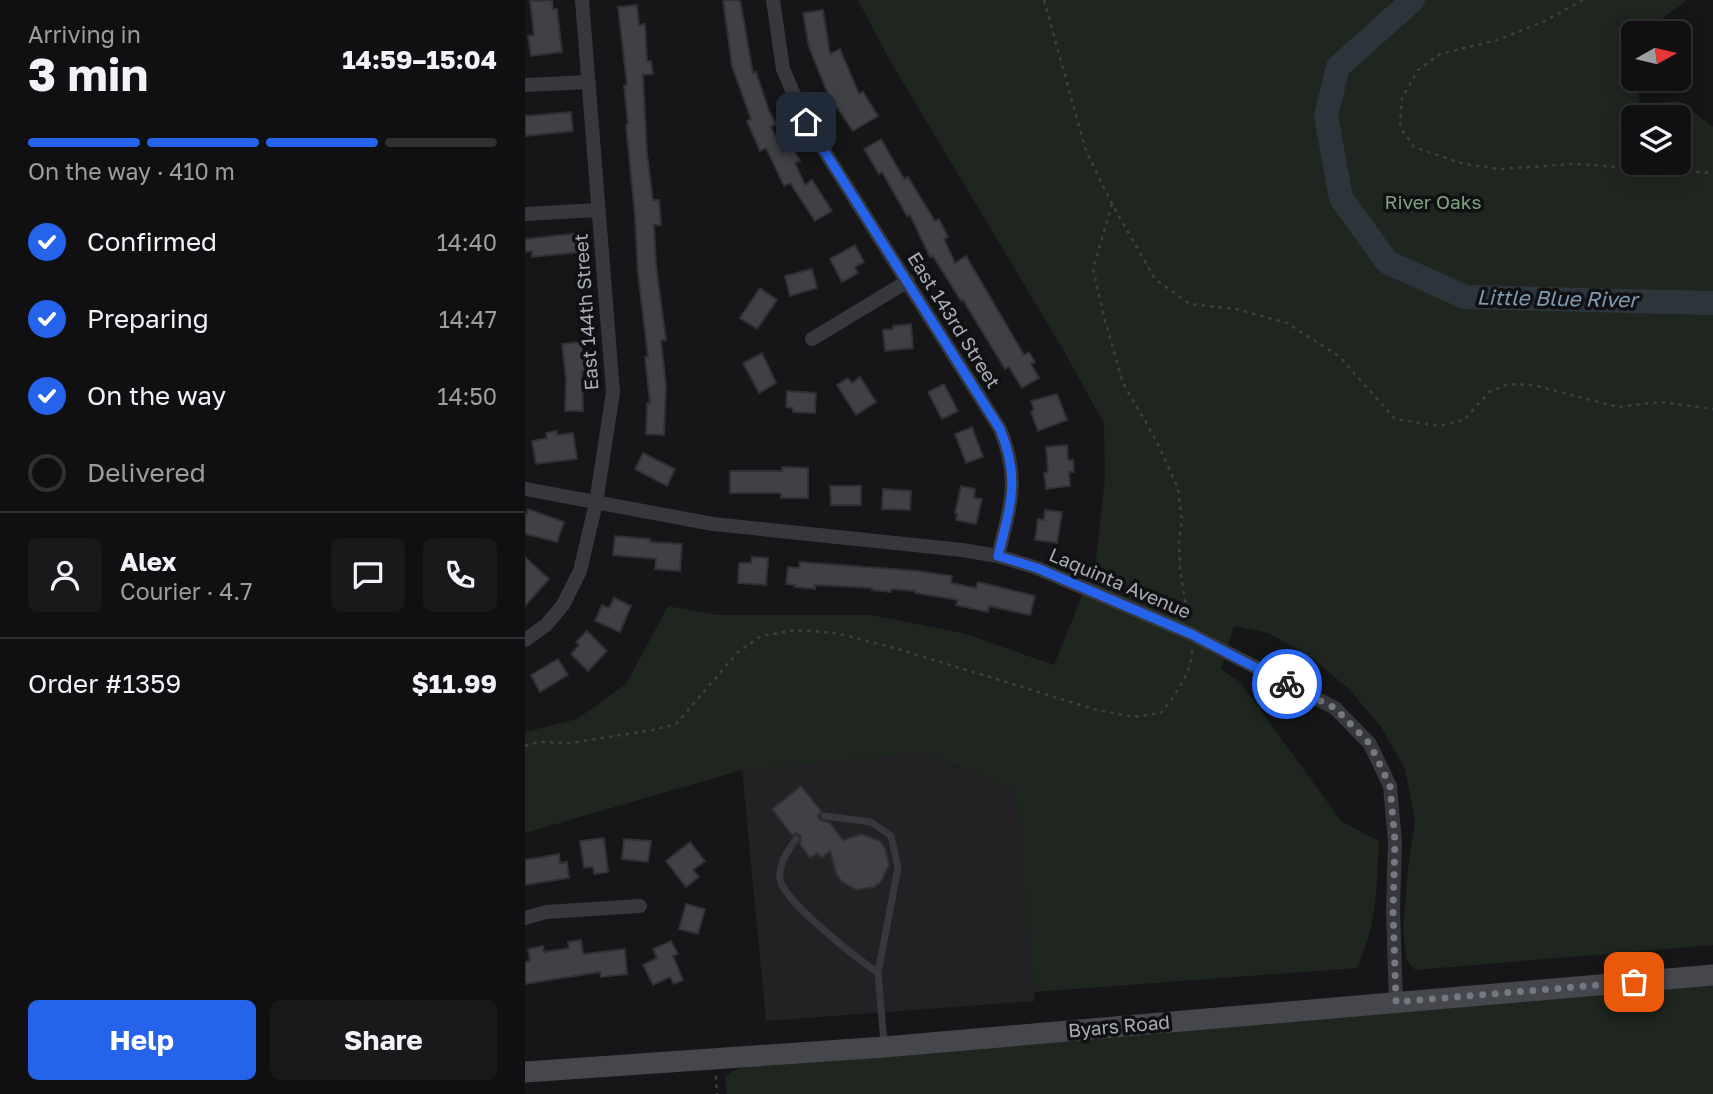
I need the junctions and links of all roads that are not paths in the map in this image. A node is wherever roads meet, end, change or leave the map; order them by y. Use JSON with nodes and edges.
{"nodes":[{"id":1,"x":582,"y":0,"type":"edge"},
{"id":2,"x":773,"y":0,"type":"edge"},
{"id":3,"x":588,"y":82,"type":"junction"},
{"id":4,"x":525,"y":85,"type":"edge"},
{"id":5,"x":597,"y":210,"type":"junction"},
{"id":6,"x":525,"y":214,"type":"edge"},
{"id":7,"x":908,"y":281,"type":"junction"},
{"id":8,"x":812,"y":339,"type":"dead end"},
{"id":9,"x":525,"y":489,"type":"edge"},
{"id":10,"x":596,"y":502,"type":"junction"},
{"id":11,"x":998,"y":556,"type":"junction"},
{"id":12,"x":525,"y":640,"type":"edge"},
{"id":13,"x":824,"y":816,"type":"dead end"},
{"id":14,"x":796,"y":839,"type":"dead end"},
{"id":15,"x":640,"y":906,"type":"dead end"},
{"id":16,"x":525,"y":918,"type":"edge"},
{"id":17,"x":878,"y":973,"type":"junction"},
{"id":18,"x":1713,"y":975,"type":"edge"},
{"id":19,"x":1396,"y":1002,"type":"junction"},
{"id":20,"x":884,"y":1047,"type":"junction"},
{"id":21,"x":525,"y":1072,"type":"edge"}],
"edges":[{"from":1,"to":3,"type":"street","name":"East 144th Street"},
{"from":2,"to":7,"type":"street","name":"East 143rd Street"},
{"from":3,"to":4,"type":"street"},
{"from":3,"to":5,"type":"street","name":"East 144th Street"},
{"from":5,"to":6,"type":"street"},
{"from":5,"to":10,"type":"street","name":"East 144th Street"},
{"from":7,"to":8,"type":"street"},
{"from":7,"to":11,"type":"street","name":"East 143rd Street"},
{"from":9,"to":10,"type":"street","name":"Laquinta Avenue"},
{"from":10,"to":11,"type":"street","name":"Laquinta Avenue"},
{"from":10,"to":12,"type":"street","name":"East 144th Street"},
{"from":11,"to":19,"type":"street","name":"Laquinta Avenue"},
{"from":13,"to":17,"type":"lane"},
{"from":14,"to":17,"type":"lane"},
{"from":15,"to":16,"type":"street"},
{"from":17,"to":20,"type":"lane"},
{"from":18,"to":19,"type":"street","name":"Byars Road"},
{"from":19,"to":20,"type":"street","name":"Byars Road"},
{"from":20,"to":21,"type":"street","name":"Byars Road"}]}
